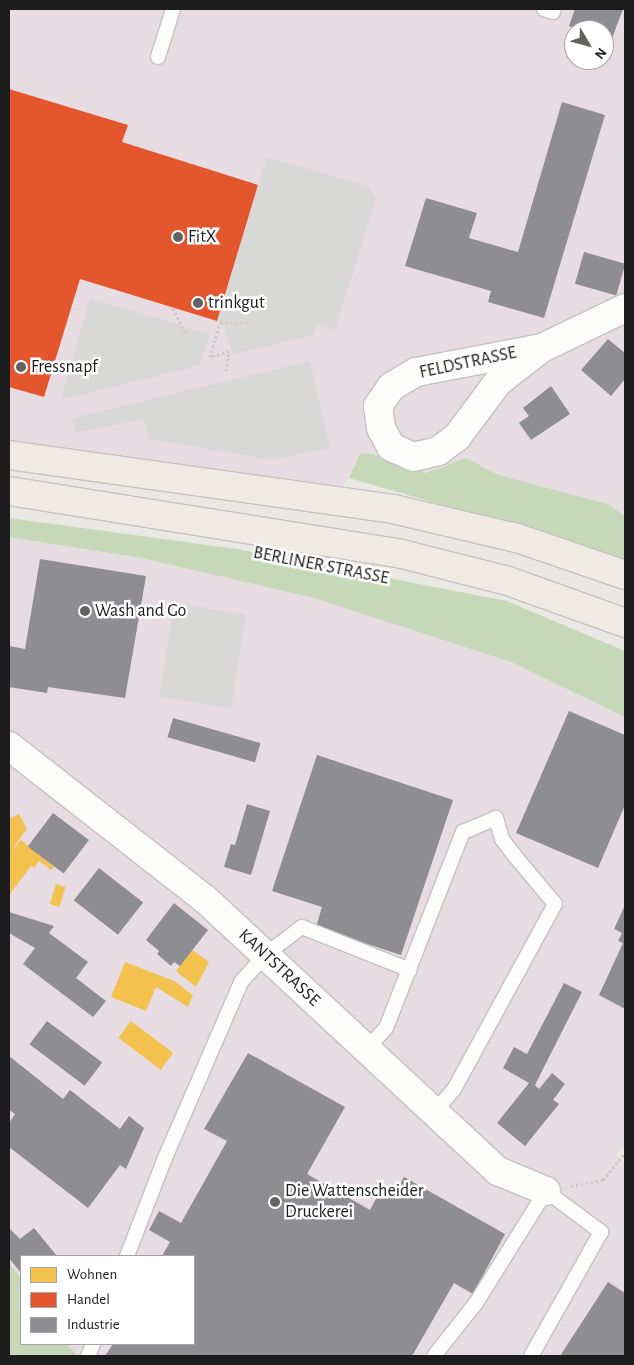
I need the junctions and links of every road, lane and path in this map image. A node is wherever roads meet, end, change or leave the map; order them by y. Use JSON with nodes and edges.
{"nodes":[{"id":1,"x":173,"y":9,"type":"edge"},
{"id":2,"x":544,"y":9,"type":"edge"},
{"id":3,"x":554,"y":9,"type":"edge"},
{"id":4,"x":158,"y":57,"type":"dead end"},
{"id":5,"x":224,"y":297,"type":"dead end"},
{"id":6,"x":245,"y":304,"type":"dead end"},
{"id":7,"x":173,"y":308,"type":"dead end"},
{"id":8,"x":625,"y":308,"type":"edge"},
{"id":9,"x":248,"y":322,"type":"dead end"},
{"id":10,"x":186,"y":336,"type":"dead end"},
{"id":11,"x":542,"y":348,"type":"junction"},
{"id":12,"x":226,"y":371,"type":"dead end"},
{"id":13,"x":9,"y":455,"type":"edge"},
{"id":14,"x":9,"y":492,"type":"edge"},
{"id":15,"x":625,"y":575,"type":"edge"},
{"id":16,"x":625,"y":623,"type":"edge"},
{"id":17,"x":9,"y":746,"type":"edge"},
{"id":18,"x":265,"y":954,"type":"junction"},
{"id":19,"x":410,"y":970,"type":"junction"},
{"id":20,"x":366,"y":1050,"type":"junction"},
{"id":21,"x":435,"y":1112,"type":"junction"},
{"id":22,"x":625,"y":1153,"type":"edge"},
{"id":23,"x":546,"y":1191,"type":"junction"},
{"id":24,"x":127,"y":1255,"type":"edge"},
{"id":25,"x":434,"y":1356,"type":"edge"},
{"id":26,"x":531,"y":1356,"type":"edge"}],
"edges":[{"from":1,"to":4,"type":"lane"},
{"from":2,"to":3,"type":"lane"},
{"from":5,"to":6,"type":"path"},
{"from":7,"to":10,"type":"path"},
{"from":8,"to":11,"type":"street","name":"FELDSTRASSE"},
{"from":9,"to":12,"type":"path"},
{"from":11,"to":11,"type":"street","name":"FELDSTRASSE"},
{"from":13,"to":15,"type":"main road"},
{"from":14,"to":16,"type":"main road","name":"BERLINER STRASSE"},
{"from":17,"to":18,"type":"street","name":"KANTSTRASSE"},
{"from":18,"to":19,"type":"lane"},
{"from":18,"to":20,"type":"street","name":"KANTSTRASSE"},
{"from":18,"to":24,"type":"lane"},
{"from":19,"to":20,"type":"lane"},
{"from":19,"to":21,"type":"lane"},
{"from":20,"to":21,"type":"street","name":"KANTSTRASSE"},
{"from":21,"to":23,"type":"street","name":"KANTSTRASSE"},
{"from":22,"to":23,"type":"path"},
{"from":23,"to":25,"type":"lane"},
{"from":23,"to":26,"type":"lane"}]}
